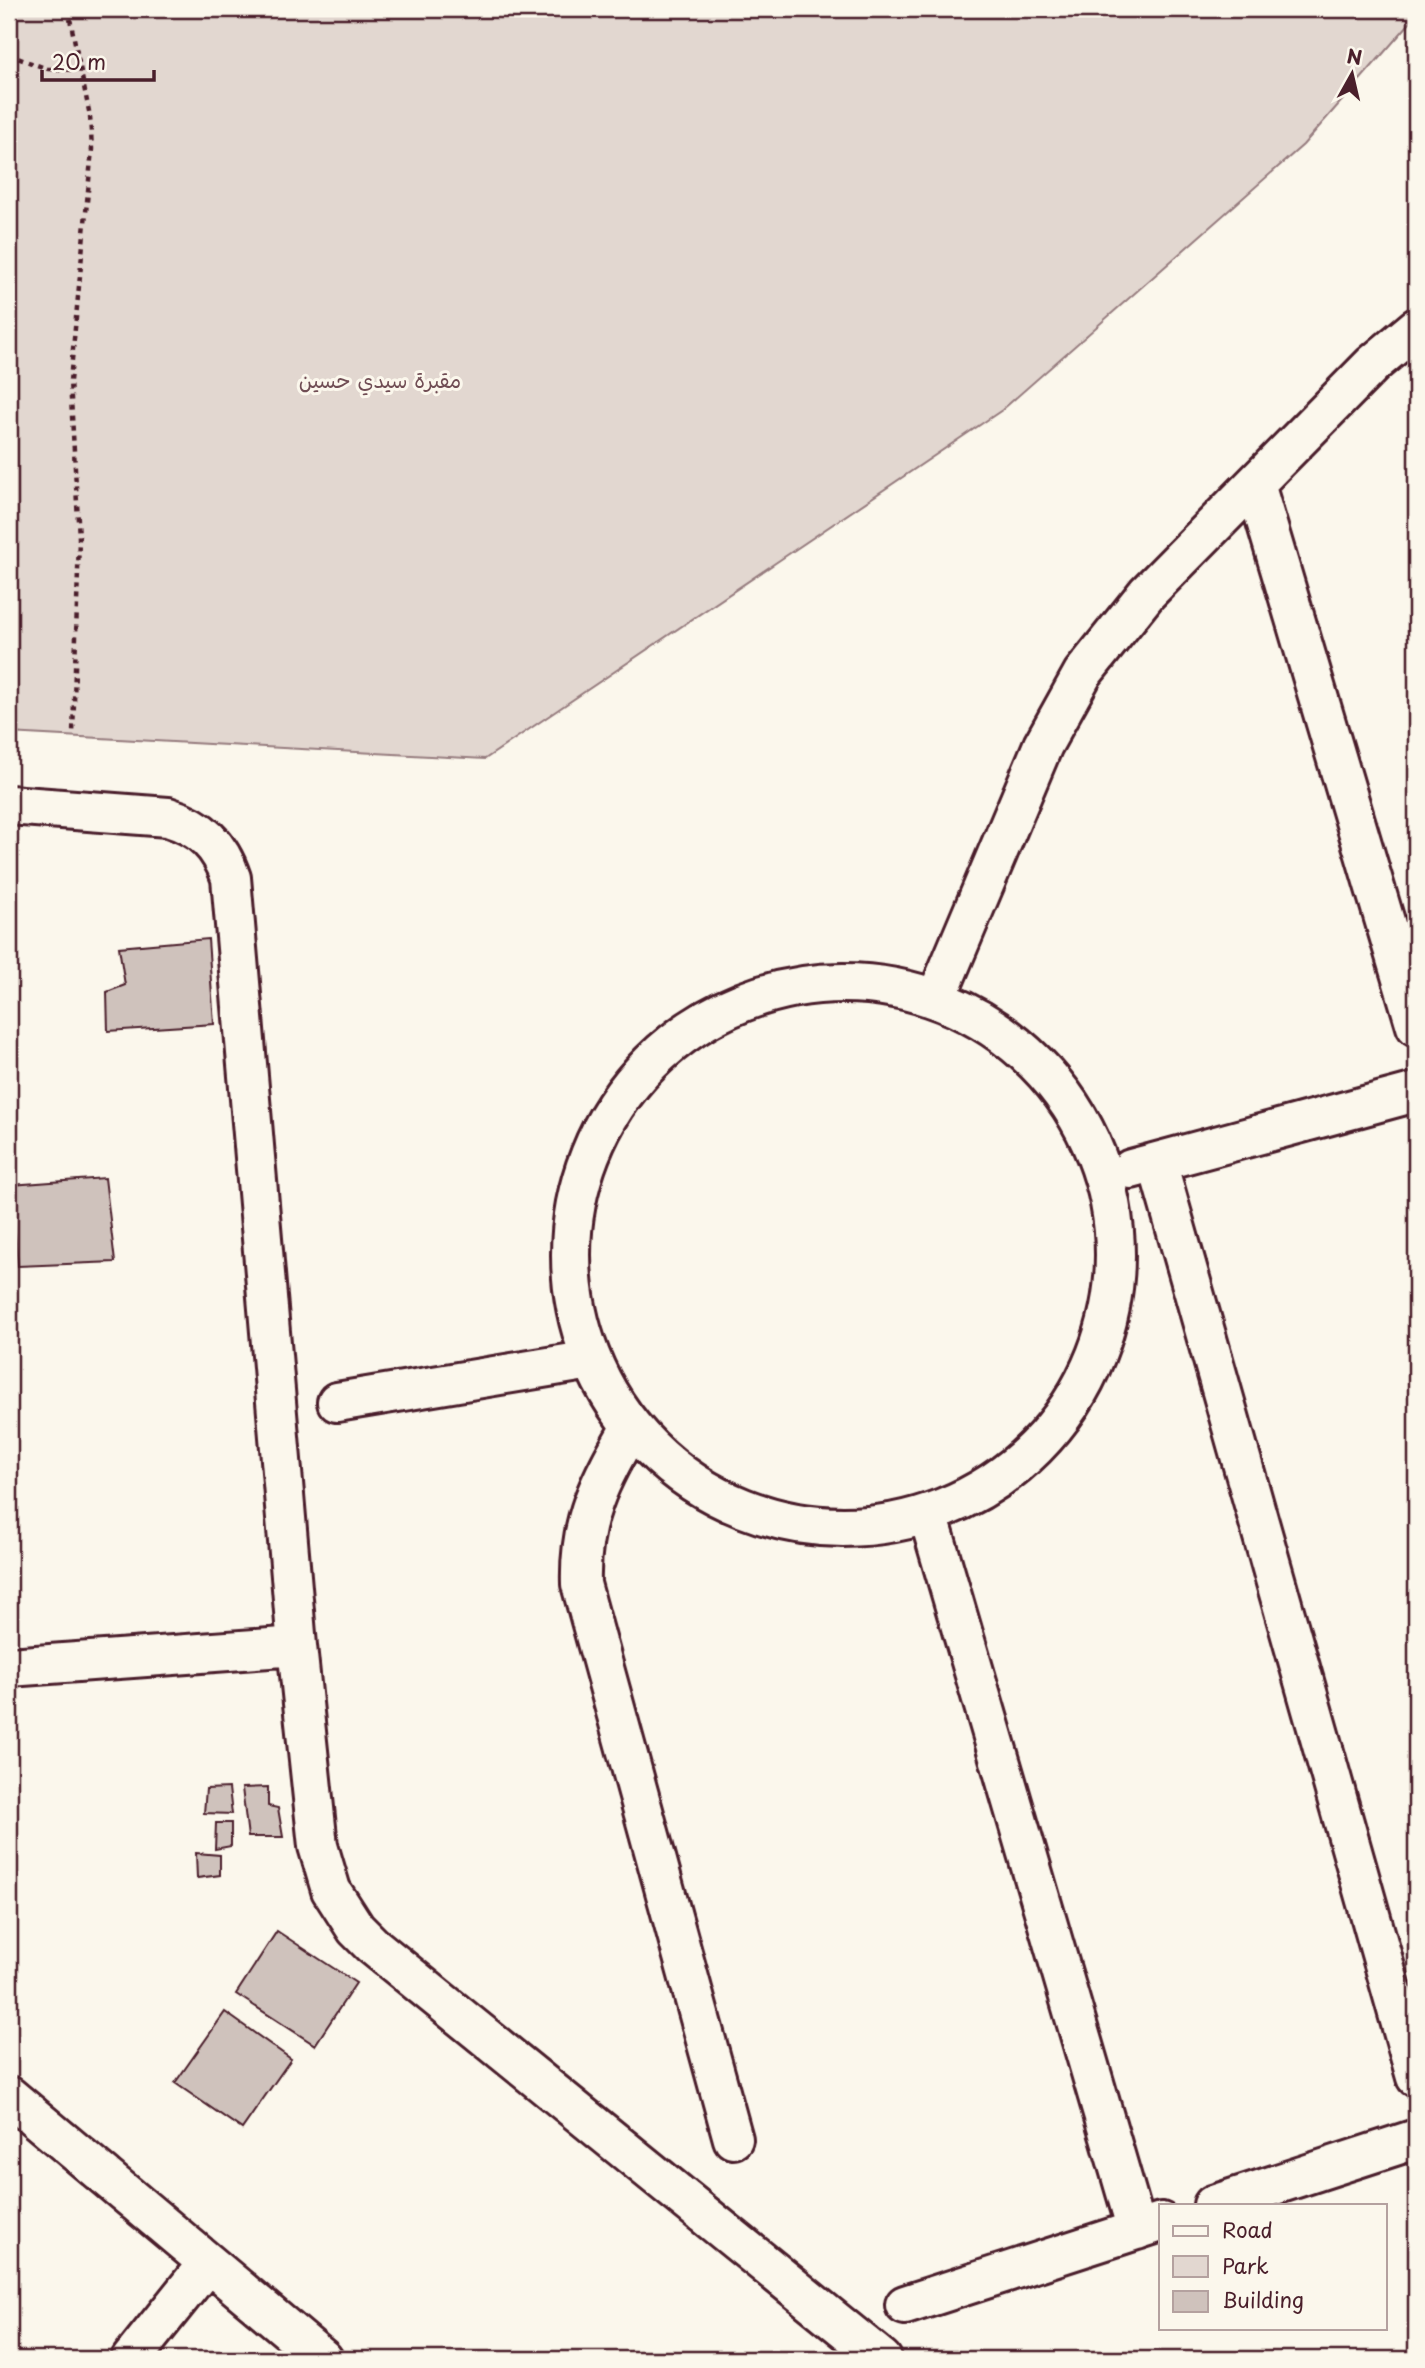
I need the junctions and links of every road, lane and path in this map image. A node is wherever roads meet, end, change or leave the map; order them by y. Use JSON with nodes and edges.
{"nodes":[{"id":1,"x":68,"y":9,"type":"edge"},
{"id":2,"x":9,"y":55,"type":"edge"},
{"id":3,"x":80,"y":70,"type":"junction"},
{"id":4,"x":1416,"y":328,"type":"edge"},
{"id":5,"x":1255,"y":484,"type":"junction"},
{"id":6,"x":73,"y":734,"type":"dead end"},
{"id":7,"x":9,"y":805,"type":"edge"},
{"id":8,"x":936,"y":999,"type":"junction"},
{"id":9,"x":1416,"y":1026,"type":"edge"},
{"id":10,"x":1416,"y":1092,"type":"edge"},
{"id":11,"x":1157,"y":1162,"type":"junction"},
{"id":12,"x":1105,"y":1176,"type":"junction"},
{"id":13,"x":591,"y":1360,"type":"junction"},
{"id":14,"x":337,"y":1402,"type":"dead end"},
{"id":15,"x":631,"y":1427,"type":"junction"},
{"id":16,"x":928,"y":1514,"type":"junction"},
{"id":17,"x":297,"y":1646,"type":"junction"},
{"id":18,"x":9,"y":1667,"type":"edge"},
{"id":19,"x":1416,"y":2077,"type":"edge"},
{"id":20,"x":9,"y":2096,"type":"edge"},
{"id":21,"x":733,"y":2139,"type":"dead end"},
{"id":22,"x":1416,"y":2140,"type":"edge"},
{"id":23,"x":1216,"y":2204,"type":"edge"},
{"id":24,"x":1149,"y":2226,"type":"edge"},
{"id":25,"x":207,"y":2264,"type":"junction"},
{"id":26,"x":905,"y":2305,"type":"dead end"},
{"id":27,"x":131,"y":2359,"type":"edge"},
{"id":28,"x":323,"y":2359,"type":"edge"},
{"id":29,"x":882,"y":2359,"type":"edge"}],
"edges":[{"from":1,"to":3,"type":"path"},
{"from":2,"to":3,"type":"path"},
{"from":3,"to":6,"type":"path"},
{"from":4,"to":5,"type":"street"},
{"from":5,"to":8,"type":"street"},
{"from":5,"to":9,"type":"street"},
{"from":7,"to":17,"type":"street"},
{"from":8,"to":12,"type":"street"},
{"from":8,"to":13,"type":"street"},
{"from":10,"to":11,"type":"street"},
{"from":11,"to":12,"type":"street"},
{"from":11,"to":19,"type":"street"},
{"from":12,"to":16,"type":"street"},
{"from":13,"to":14,"type":"street"},
{"from":13,"to":15,"type":"street"},
{"from":15,"to":16,"type":"street"},
{"from":15,"to":21,"type":"street"},
{"from":16,"to":24,"type":"street"},
{"from":17,"to":18,"type":"street"},
{"from":17,"to":29,"type":"street"},
{"from":20,"to":25,"type":"street"},
{"from":22,"to":23,"type":"street"},
{"from":24,"to":26,"type":"street"},
{"from":25,"to":27,"type":"street"},
{"from":25,"to":28,"type":"street"}]}
